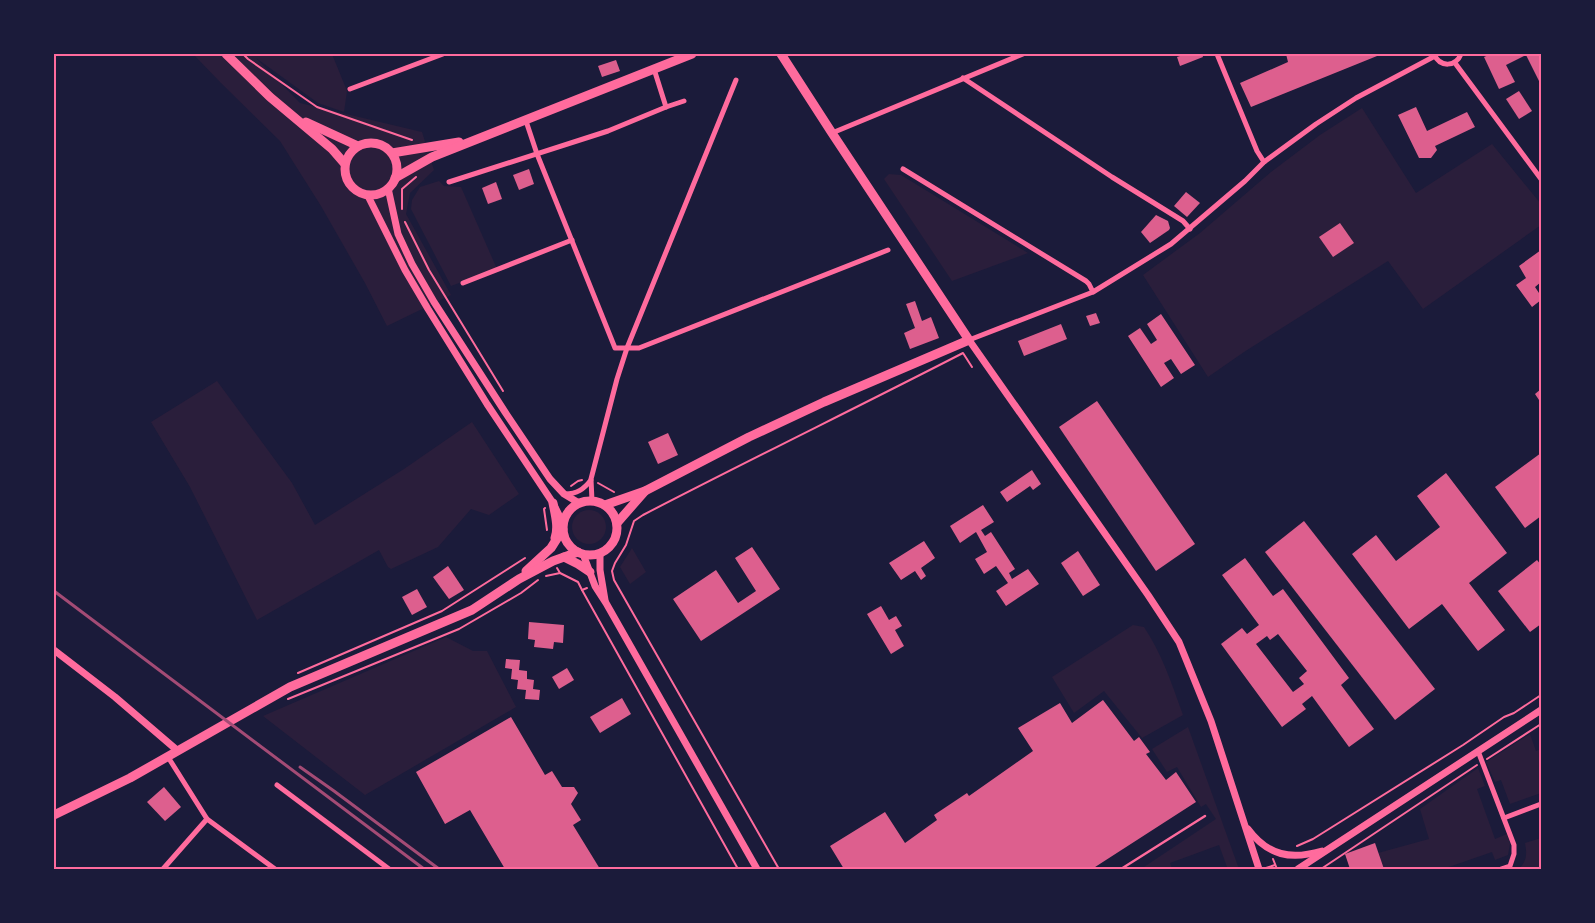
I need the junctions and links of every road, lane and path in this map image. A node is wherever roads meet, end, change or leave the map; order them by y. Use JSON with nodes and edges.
{"nodes":[{"id":1,"x":226,"y":54,"type":"edge"},
{"id":2,"x":243,"y":54,"type":"edge"},
{"id":3,"x":425,"y":54,"type":"edge"},
{"id":4,"x":443,"y":54,"type":"edge"},
{"id":5,"x":692,"y":54,"type":"edge"},
{"id":6,"x":781,"y":54,"type":"edge"},
{"id":7,"x":1023,"y":54,"type":"edge"},
{"id":8,"x":1217,"y":54,"type":"edge"},
{"id":9,"x":1461,"y":54,"type":"edge"},
{"id":10,"x":1434,"y":55,"type":"edge"},
{"id":11,"x":427,"y":60,"type":"junction"},
{"id":12,"x":1454,"y":63,"type":"junction"},
{"id":13,"x":654,"y":70,"type":"junction"},
{"id":14,"x":964,"y":78,"type":"junction"},
{"id":15,"x":736,"y":80,"type":"dead end"},
{"id":16,"x":350,"y":90,"type":"dead end"},
{"id":17,"x":684,"y":101,"type":"dead end"},
{"id":18,"x":666,"y":107,"type":"junction"},
{"id":19,"x":294,"y":117,"type":"junction"},
{"id":20,"x":526,"y":121,"type":"junction"},
{"id":21,"x":832,"y":133,"type":"junction"},
{"id":22,"x":474,"y":140,"type":"junction"},
{"id":23,"x":358,"y":146,"type":"junction"},
{"id":24,"x":414,"y":150,"type":"junction"},
{"id":25,"x":392,"y":153,"type":"junction"},
{"id":26,"x":537,"y":154,"type":"junction"},
{"id":27,"x":1264,"y":162,"type":"junction"},
{"id":28,"x":345,"y":164,"type":"junction"},
{"id":29,"x":418,"y":165,"type":"junction"},
{"id":30,"x":903,"y":168,"type":"dead end"},
{"id":31,"x":395,"y":178,"type":"junction"},
{"id":32,"x":1541,"y":179,"type":"edge"},
{"id":33,"x":449,"y":182,"type":"dead end"},
{"id":34,"x":388,"y":188,"type":"junction"},
{"id":35,"x":368,"y":196,"type":"junction"},
{"id":36,"x":1190,"y":229,"type":"junction"},
{"id":37,"x":572,"y":240,"type":"junction"},
{"id":38,"x":888,"y":250,"type":"dead end"},
{"id":39,"x":463,"y":283,"type":"dead end"},
{"id":40,"x":1093,"y":292,"type":"junction"},
{"id":41,"x":969,"y":340,"type":"junction"},
{"id":42,"x":627,"y":348,"type":"junction"},
{"id":43,"x":972,"y":368,"type":"dead end"},
{"id":44,"x":506,"y":398,"type":"dead end"},
{"id":45,"x":591,"y":479,"type":"junction"},
{"id":46,"x":646,"y":490,"type":"junction"},
{"id":47,"x":564,"y":494,"type":"junction"},
{"id":48,"x":592,"y":500,"type":"junction"},
{"id":49,"x":552,"y":503,"type":"junction"},
{"id":50,"x":579,"y":503,"type":"junction"},
{"id":51,"x":605,"y":505,"type":"junction"},
{"id":52,"x":617,"y":523,"type":"junction"},
{"id":53,"x":563,"y":526,"type":"junction"},
{"id":54,"x":551,"y":548,"type":"junction"},
{"id":55,"x":580,"y":553,"type":"junction"},
{"id":56,"x":600,"y":553,"type":"junction"},
{"id":57,"x":526,"y":557,"type":"dead end"},
{"id":58,"x":564,"y":557,"type":"junction"},
{"id":59,"x":590,"y":572,"type":"junction"},
{"id":60,"x":519,"y":578,"type":"junction"},
{"id":61,"x":582,"y":590,"type":"dead end"},
{"id":62,"x":606,"y":603,"type":"junction"},
{"id":63,"x":54,"y":650,"type":"edge"},
{"id":64,"x":294,"y":675,"type":"dead end"},
{"id":65,"x":1541,"y":695,"type":"edge"},
{"id":66,"x":1541,"y":710,"type":"edge"},
{"id":67,"x":1541,"y":724,"type":"edge"},
{"id":68,"x":178,"y":751,"type":"junction"},
{"id":69,"x":1478,"y":751,"type":"junction"},
{"id":70,"x":168,"y":757,"type":"junction"},
{"id":71,"x":1482,"y":762,"type":"junction"},
{"id":72,"x":277,"y":785,"type":"dead end"},
{"id":73,"x":1541,"y":804,"type":"edge"},
{"id":74,"x":54,"y":815,"type":"edge"},
{"id":75,"x":1204,"y":816,"type":"dead end"},
{"id":76,"x":1504,"y":818,"type":"junction"},
{"id":77,"x":208,"y":819,"type":"junction"},
{"id":78,"x":1242,"y":821,"type":"junction"},
{"id":79,"x":1333,"y":847,"type":"junction"},
{"id":80,"x":1292,"y":848,"type":"dead end"},
{"id":81,"x":1272,"y":859,"type":"dead end"},
{"id":82,"x":1275,"y":865,"type":"junction"},
{"id":83,"x":1270,"y":867,"type":"dead end"},
{"id":84,"x":163,"y":869,"type":"edge"},
{"id":85,"x":275,"y":869,"type":"edge"},
{"id":86,"x":389,"y":869,"type":"edge"},
{"id":87,"x":738,"y":869,"type":"edge"},
{"id":88,"x":757,"y":869,"type":"edge"},
{"id":89,"x":779,"y":869,"type":"edge"},
{"id":90,"x":1121,"y":869,"type":"edge"},
{"id":91,"x":1259,"y":869,"type":"edge"},
{"id":92,"x":1277,"y":869,"type":"edge"},
{"id":93,"x":1298,"y":869,"type":"edge"},
{"id":94,"x":1320,"y":869,"type":"edge"},
{"id":95,"x":1501,"y":869,"type":"edge"}],
"edges":[{"from":1,"to":19,"type":"main road"},
{"from":2,"to":24,"type":"path"},
{"from":3,"to":11,"type":"street"},
{"from":4,"to":11,"type":"street"},
{"from":5,"to":13,"type":"main road"},
{"from":6,"to":21,"type":"main road"},
{"from":7,"to":14,"type":"street"},
{"from":8,"to":27,"type":"street"},
{"from":9,"to":12,"type":"street"},
{"from":10,"to":12,"type":"street"},
{"from":10,"to":27,"type":"street"},
{"from":11,"to":16,"type":"street"},
{"from":12,"to":32,"type":"street"},
{"from":13,"to":18,"type":"street"},
{"from":13,"to":20,"type":"main road"},
{"from":14,"to":21,"type":"street"},
{"from":14,"to":36,"type":"street"},
{"from":15,"to":42,"type":"street"},
{"from":17,"to":18,"type":"street"},
{"from":18,"to":26,"type":"street"},
{"from":19,"to":23,"type":"main road"},
{"from":19,"to":28,"type":"main road"},
{"from":20,"to":22,"type":"main road"},
{"from":20,"to":26,"type":"street"},
{"from":21,"to":41,"type":"main road"},
{"from":22,"to":24,"type":"main road"},
{"from":22,"to":29,"type":"main road"},
{"from":23,"to":25,"type":"main road"},
{"from":23,"to":28,"type":"main road"},
{"from":24,"to":25,"type":"main road"},
{"from":25,"to":31,"type":"main road"},
{"from":26,"to":33,"type":"street"},
{"from":26,"to":37,"type":"street"},
{"from":27,"to":36,"type":"street"},
{"from":28,"to":35,"type":"main road"},
{"from":29,"to":31,"type":"main road"},
{"from":29,"to":44,"type":"path"},
{"from":30,"to":40,"type":"street"},
{"from":31,"to":34,"type":"main road"},
{"from":34,"to":35,"type":"main road"},
{"from":34,"to":47,"type":"street"},
{"from":35,"to":49,"type":"street"},
{"from":36,"to":40,"type":"street"},
{"from":37,"to":39,"type":"street"},
{"from":37,"to":42,"type":"street"},
{"from":38,"to":42,"type":"street"},
{"from":40,"to":41,"type":"street"},
{"from":41,"to":46,"type":"main road"},
{"from":41,"to":78,"type":"street"},
{"from":42,"to":45,"type":"street"},
{"from":43,"to":89,"type":"path"},
{"from":45,"to":47,"type":"street"},
{"from":45,"to":48,"type":"street"},
{"from":46,"to":51,"type":"main road"},
{"from":46,"to":52,"type":"main road"},
{"from":47,"to":50,"type":"street"},
{"from":48,"to":50,"type":"main road"},
{"from":48,"to":51,"type":"main road"},
{"from":49,"to":53,"type":"street"},
{"from":49,"to":54,"type":"main road"},
{"from":50,"to":53,"type":"main road"},
{"from":51,"to":52,"type":"main road"},
{"from":52,"to":56,"type":"main road"},
{"from":53,"to":54,"type":"main road"},
{"from":53,"to":55,"type":"main road"},
{"from":54,"to":60,"type":"main road"},
{"from":55,"to":56,"type":"main road"},
{"from":55,"to":58,"type":"main road"},
{"from":55,"to":59,"type":"street"},
{"from":56,"to":62,"type":"street"},
{"from":57,"to":64,"type":"path"},
{"from":58,"to":59,"type":"main road"},
{"from":58,"to":60,"type":"main road"},
{"from":59,"to":62,"type":"street"},
{"from":60,"to":68,"type":"main road"},
{"from":61,"to":87,"type":"path"},
{"from":62,"to":88,"type":"street"},
{"from":63,"to":68,"type":"street"},
{"from":65,"to":80,"type":"path"},
{"from":66,"to":69,"type":"street"},
{"from":67,"to":71,"type":"path"},
{"from":68,"to":70,"type":"main road"},
{"from":69,"to":71,"type":"street"},
{"from":69,"to":79,"type":"street"},
{"from":70,"to":74,"type":"main road"},
{"from":70,"to":77,"type":"street"},
{"from":71,"to":76,"type":"street"},
{"from":71,"to":94,"type":"path"},
{"from":72,"to":86,"type":"street"},
{"from":73,"to":76,"type":"street"},
{"from":75,"to":90,"type":"lane"},
{"from":76,"to":95,"type":"street"},
{"from":77,"to":84,"type":"street"},
{"from":77,"to":85,"type":"street"},
{"from":78,"to":79,"type":"street"},
{"from":78,"to":91,"type":"street"},
{"from":79,"to":93,"type":"street"},
{"from":81,"to":82,"type":"path"},
{"from":82,"to":83,"type":"path"},
{"from":82,"to":92,"type":"path"}]}
